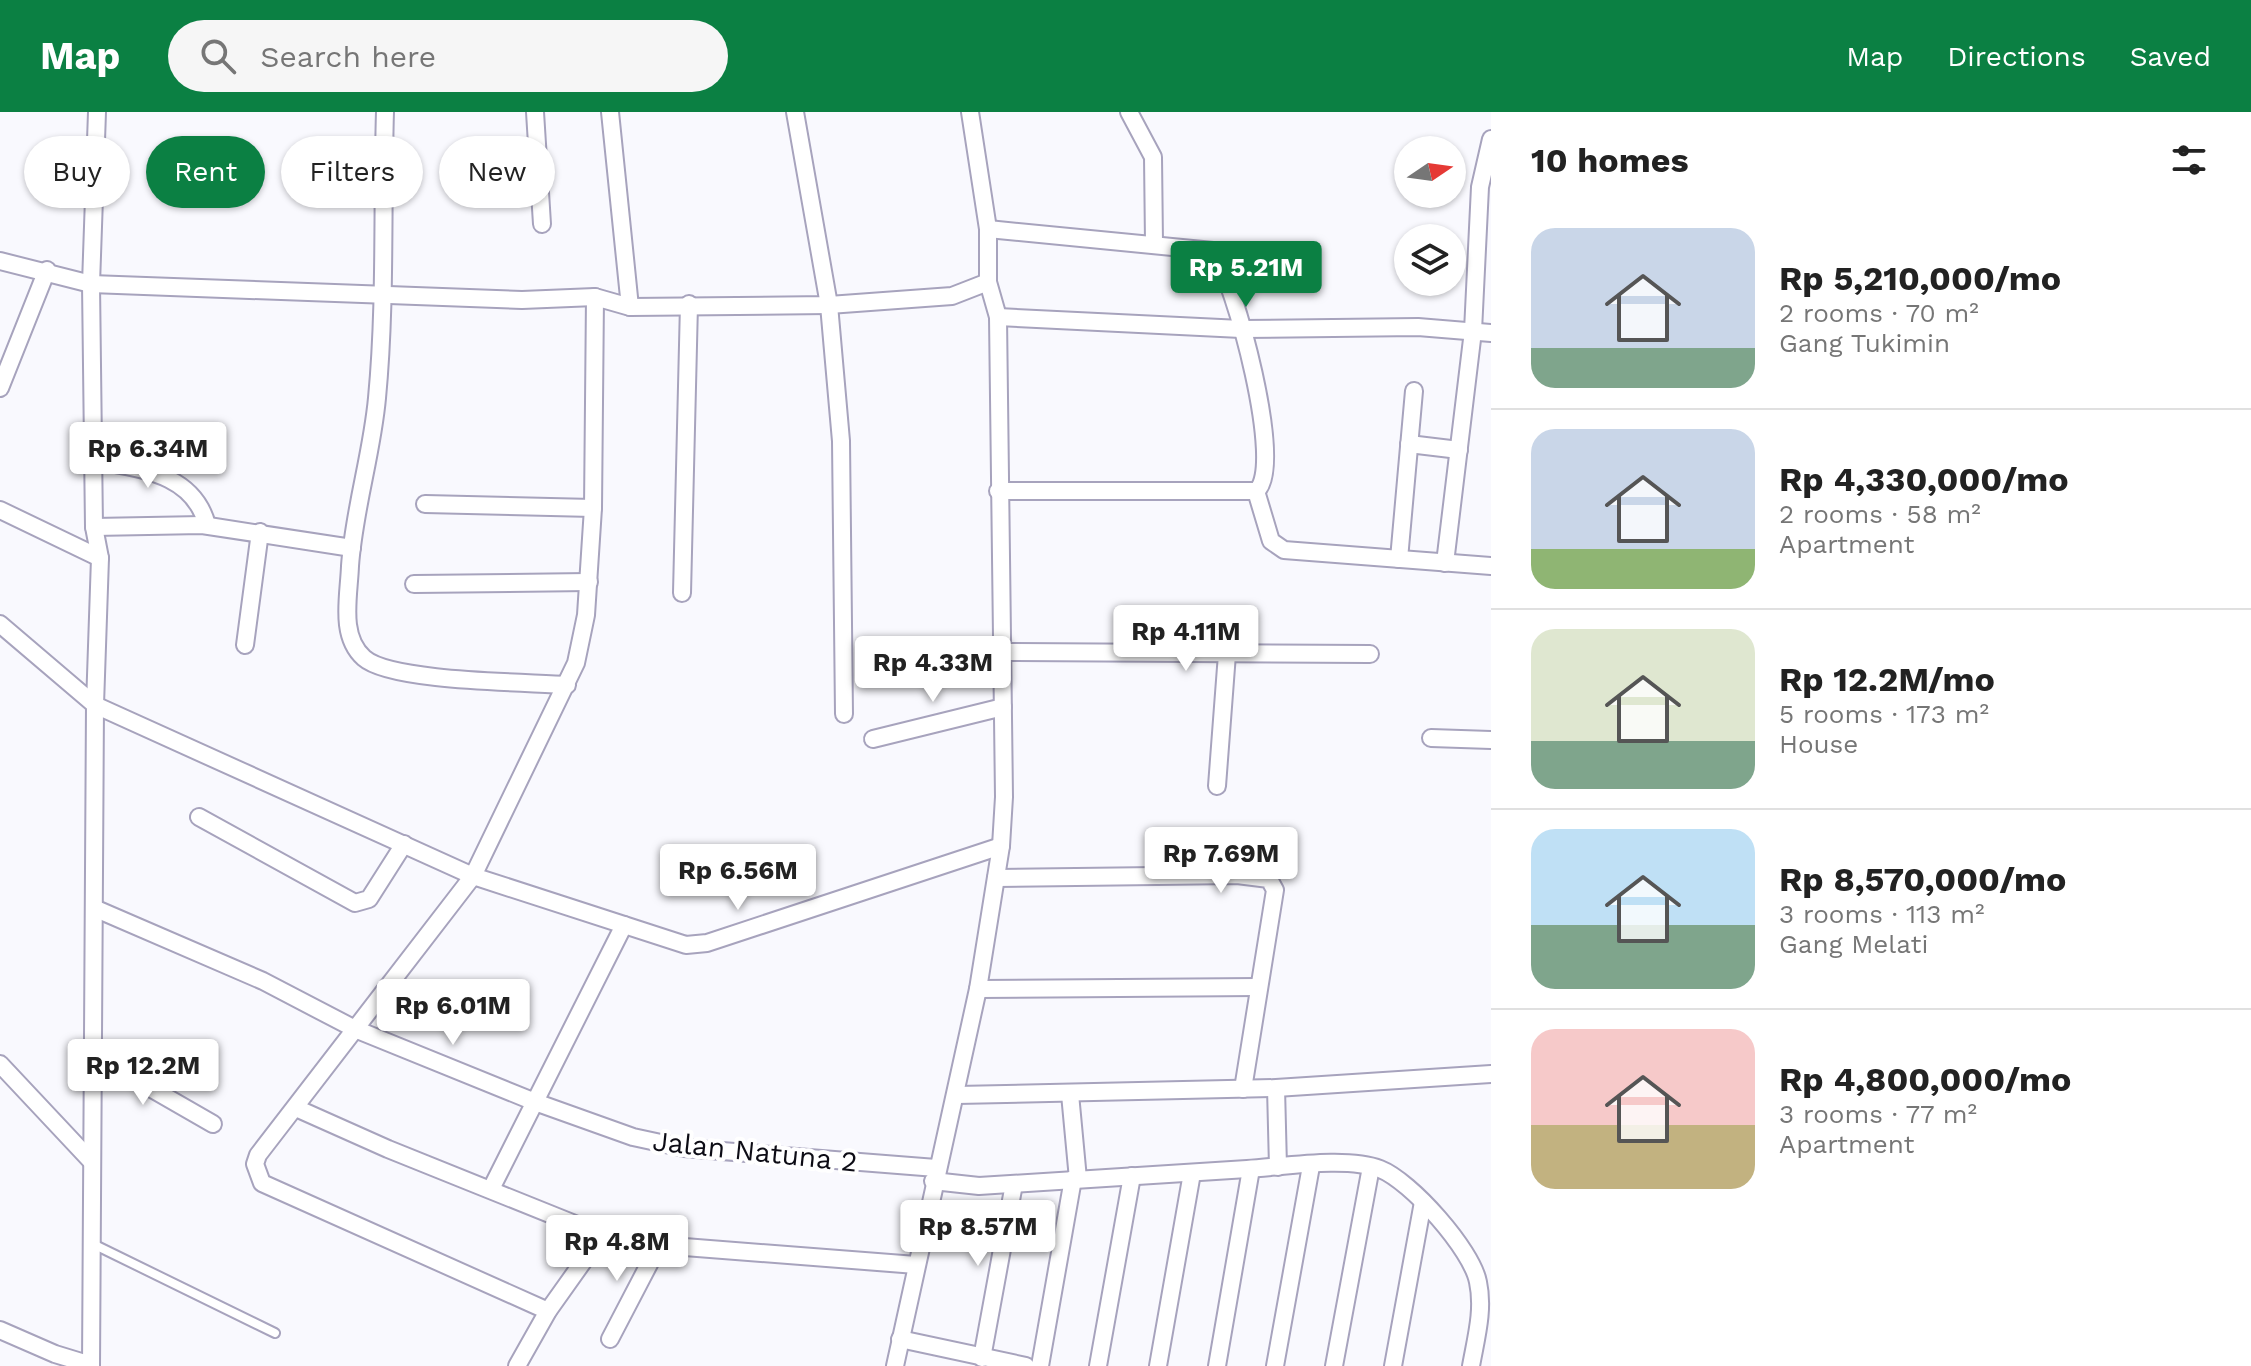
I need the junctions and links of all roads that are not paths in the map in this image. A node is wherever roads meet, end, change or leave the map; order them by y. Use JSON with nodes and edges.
{"nodes":[{"id":1,"x":97,"y":112,"type":"edge"},
{"id":2,"x":385,"y":112,"type":"edge"},
{"id":3,"x":535,"y":112,"type":"edge"},
{"id":4,"x":610,"y":112,"type":"edge"},
{"id":5,"x":795,"y":112,"type":"edge"},
{"id":6,"x":970,"y":112,"type":"edge"},
{"id":7,"x":1129,"y":112,"type":"edge"},
{"id":8,"x":1491,"y":139,"type":"edge"},
{"id":9,"x":542,"y":224,"type":"dead end"},
{"id":10,"x":988,"y":229,"type":"junction"},
{"id":11,"x":1154,"y":243,"type":"junction"},
{"id":12,"x":0,"y":261,"type":"edge"},
{"id":13,"x":47,"y":270,"type":"junction"},
{"id":14,"x":1484,"y":275,"type":"edge"},
{"id":15,"x":988,"y":282,"type":"junction"},
{"id":16,"x":91,"y":284,"type":"junction"},
{"id":17,"x":380,"y":296,"type":"junction"},
{"id":18,"x":595,"y":297,"type":"junction"},
{"id":19,"x":689,"y":304,"type":"junction"},
{"id":20,"x":829,"y":305,"type":"junction"},
{"id":21,"x":630,"y":307,"type":"junction"},
{"id":22,"x":998,"y":317,"type":"junction"},
{"id":23,"x":1241,"y":329,"type":"junction"},
{"id":24,"x":1473,"y":331,"type":"junction"},
{"id":25,"x":1491,"y":333,"type":"edge"},
{"id":26,"x":0,"y":388,"type":"edge"},
{"id":27,"x":1414,"y":391,"type":"dead end"},
{"id":28,"x":1409,"y":444,"type":"junction"},
{"id":29,"x":1459,"y":450,"type":"junction"},
{"id":30,"x":94,"y":460,"type":"junction"},
{"id":31,"x":998,"y":491,"type":"junction"},
{"id":32,"x":1256,"y":491,"type":"junction"},
{"id":33,"x":425,"y":504,"type":"dead end"},
{"id":34,"x":593,"y":508,"type":"junction"},
{"id":35,"x":0,"y":510,"type":"edge"},
{"id":36,"x":207,"y":525,"type":"junction"},
{"id":37,"x":94,"y":527,"type":"junction"},
{"id":38,"x":260,"y":532,"type":"junction"},
{"id":39,"x":352,"y":548,"type":"junction"},
{"id":40,"x":100,"y":558,"type":"junction"},
{"id":41,"x":1399,"y":559,"type":"junction"},
{"id":42,"x":1445,"y":563,"type":"junction"},
{"id":43,"x":1491,"y":566,"type":"edge"},
{"id":44,"x":589,"y":582,"type":"junction"},
{"id":45,"x":414,"y":584,"type":"dead end"},
{"id":46,"x":682,"y":593,"type":"dead end"},
{"id":47,"x":0,"y":624,"type":"edge"},
{"id":48,"x":245,"y":645,"type":"dead end"},
{"id":49,"x":1001,"y":652,"type":"junction"},
{"id":50,"x":1227,"y":654,"type":"junction"},
{"id":51,"x":1370,"y":654,"type":"dead end"},
{"id":52,"x":567,"y":685,"type":"junction"},
{"id":53,"x":95,"y":705,"type":"junction"},
{"id":54,"x":1003,"y":707,"type":"junction"},
{"id":55,"x":844,"y":714,"type":"dead end"},
{"id":56,"x":1431,"y":738,"type":"dead end"},
{"id":57,"x":873,"y":739,"type":"dead end"},
{"id":58,"x":1491,"y":740,"type":"edge"},
{"id":59,"x":1217,"y":786,"type":"dead end"},
{"id":60,"x":199,"y":817,"type":"dead end"},
{"id":61,"x":404,"y":844,"type":"junction"},
{"id":62,"x":1001,"y":846,"type":"junction"},
{"id":63,"x":473,"y":876,"type":"junction"},
{"id":64,"x":996,"y":878,"type":"junction"},
{"id":65,"x":94,"y":908,"type":"junction"},
{"id":66,"x":624,"y":925,"type":"junction"},
{"id":67,"x":1258,"y":987,"type":"junction"},
{"id":68,"x":978,"y":989,"type":"junction"},
{"id":69,"x":355,"y":1029,"type":"junction"},
{"id":70,"x":93,"y":1055,"type":"junction"},
{"id":71,"x":0,"y":1064,"type":"edge"},
{"id":72,"x":1491,"y":1074,"type":"edge"},
{"id":73,"x":1276,"y":1088,"type":"junction"},
{"id":74,"x":1243,"y":1089,"type":"junction"},
{"id":75,"x":1070,"y":1094,"type":"junction"},
{"id":76,"x":957,"y":1095,"type":"junction"},
{"id":77,"x":535,"y":1102,"type":"junction"},
{"id":78,"x":296,"y":1108,"type":"junction"},
{"id":79,"x":213,"y":1124,"type":"dead end"},
{"id":80,"x":92,"y":1162,"type":"junction"},
{"id":81,"x":1311,"y":1166,"type":"junction"},
{"id":82,"x":1278,"y":1167,"type":"junction"},
{"id":83,"x":1371,"y":1167,"type":"junction"},
{"id":84,"x":1251,"y":1169,"type":"junction"},
{"id":85,"x":1192,"y":1173,"type":"junction"},
{"id":86,"x":935,"y":1175,"type":"junction"},
{"id":87,"x":1132,"y":1176,"type":"junction"},
{"id":88,"x":1075,"y":1179,"type":"junction"},
{"id":89,"x":1014,"y":1184,"type":"junction"},
{"id":90,"x":491,"y":1189,"type":"junction"},
{"id":91,"x":1423,"y":1202,"type":"junction"},
{"id":92,"x":602,"y":1235,"type":"junction"},
{"id":93,"x":92,"y":1244,"type":"junction"},
{"id":94,"x":659,"y":1245,"type":"junction"},
{"id":95,"x":916,"y":1265,"type":"junction"},
{"id":96,"x":548,"y":1311,"type":"junction"},
{"id":97,"x":0,"y":1330,"type":"edge"},
{"id":98,"x":275,"y":1333,"type":"dead end"},
{"id":99,"x":610,"y":1339,"type":"dead end"},
{"id":100,"x":900,"y":1339,"type":"junction"},
{"id":101,"x":982,"y":1358,"type":"junction"},
{"id":102,"x":91,"y":1365,"type":"edge"},
{"id":103,"x":517,"y":1366,"type":"edge"},
{"id":104,"x":895,"y":1366,"type":"edge"},
{"id":105,"x":1026,"y":1366,"type":"edge"},
{"id":106,"x":1040,"y":1366,"type":"edge"},
{"id":107,"x":1098,"y":1366,"type":"edge"},
{"id":108,"x":1158,"y":1366,"type":"edge"},
{"id":109,"x":1217,"y":1366,"type":"edge"},
{"id":110,"x":1275,"y":1366,"type":"edge"},
{"id":111,"x":1334,"y":1366,"type":"edge"},
{"id":112,"x":1393,"y":1366,"type":"edge"},
{"id":113,"x":1471,"y":1366,"type":"edge"}],
"edges":[{"from":1,"to":16,"type":"street"},
{"from":2,"to":17,"type":"street"},
{"from":3,"to":9,"type":"street"},
{"from":4,"to":21,"type":"street"},
{"from":5,"to":20,"type":"street"},
{"from":6,"to":10,"type":"street"},
{"from":7,"to":11,"type":"street"},
{"from":8,"to":14,"type":"street"},
{"from":10,"to":11,"type":"street"},
{"from":10,"to":15,"type":"street"},
{"from":11,"to":23,"type":"street"},
{"from":12,"to":13,"type":"street"},
{"from":13,"to":16,"type":"street"},
{"from":13,"to":26,"type":"street"},
{"from":14,"to":24,"type":"street"},
{"from":15,"to":20,"type":"street"},
{"from":15,"to":22,"type":"street"},
{"from":16,"to":17,"type":"street"},
{"from":16,"to":30,"type":"street"},
{"from":17,"to":18,"type":"street"},
{"from":17,"to":39,"type":"street"},
{"from":18,"to":21,"type":"street"},
{"from":18,"to":34,"type":"street"},
{"from":19,"to":20,"type":"street"},
{"from":19,"to":21,"type":"street"},
{"from":19,"to":46,"type":"street"},
{"from":20,"to":55,"type":"street"},
{"from":22,"to":23,"type":"street"},
{"from":22,"to":31,"type":"street"},
{"from":23,"to":24,"type":"street"},
{"from":23,"to":32,"type":"street"},
{"from":24,"to":25,"type":"street"},
{"from":24,"to":29,"type":"street"},
{"from":27,"to":28,"type":"street"},
{"from":28,"to":29,"type":"street"},
{"from":28,"to":41,"type":"street"},
{"from":29,"to":42,"type":"street"},
{"from":30,"to":36,"type":"street"},
{"from":30,"to":37,"type":"street"},
{"from":31,"to":32,"type":"street"},
{"from":31,"to":49,"type":"street"},
{"from":32,"to":41,"type":"street"},
{"from":33,"to":34,"type":"street"},
{"from":34,"to":44,"type":"street"},
{"from":35,"to":40,"type":"street"},
{"from":36,"to":37,"type":"street"},
{"from":36,"to":38,"type":"street"},
{"from":37,"to":40,"type":"street"},
{"from":38,"to":39,"type":"street"},
{"from":38,"to":48,"type":"street"},
{"from":39,"to":52,"type":"street"},
{"from":40,"to":53,"type":"street"},
{"from":41,"to":42,"type":"street"},
{"from":42,"to":43,"type":"street"},
{"from":44,"to":45,"type":"street"},
{"from":44,"to":52,"type":"street"},
{"from":47,"to":53,"type":"street"},
{"from":49,"to":50,"type":"street"},
{"from":49,"to":54,"type":"street"},
{"from":50,"to":51,"type":"street"},
{"from":50,"to":59,"type":"street"},
{"from":52,"to":63,"type":"street"},
{"from":53,"to":61,"type":"street"},
{"from":53,"to":65,"type":"street"},
{"from":54,"to":57,"type":"street"},
{"from":54,"to":62,"type":"street"},
{"from":56,"to":58,"type":"street"},
{"from":60,"to":61,"type":"street"},
{"from":61,"to":63,"type":"street"},
{"from":62,"to":64,"type":"street"},
{"from":62,"to":66,"type":"street"},
{"from":63,"to":66,"type":"street"},
{"from":63,"to":69,"type":"street"},
{"from":64,"to":67,"type":"street"},
{"from":64,"to":68,"type":"street"},
{"from":65,"to":69,"type":"street","name":"Jalan Natuna 2"},
{"from":65,"to":70,"type":"street"},
{"from":66,"to":77,"type":"street"},
{"from":67,"to":68,"type":"street"},
{"from":67,"to":74,"type":"street"},
{"from":68,"to":76,"type":"street"},
{"from":69,"to":77,"type":"street","name":"Jalan Natuna 2"},
{"from":69,"to":78,"type":"street"},
{"from":70,"to":79,"type":"street"},
{"from":70,"to":80,"type":"street"},
{"from":71,"to":80,"type":"street"},
{"from":72,"to":73,"type":"street"},
{"from":73,"to":74,"type":"street"},
{"from":73,"to":82,"type":"street"},
{"from":74,"to":75,"type":"street"},
{"from":75,"to":76,"type":"street"},
{"from":75,"to":88,"type":"street"},
{"from":76,"to":86,"type":"street"},
{"from":77,"to":86,"type":"street","name":"Jalan Natuna 2"},
{"from":77,"to":90,"type":"street"},
{"from":78,"to":90,"type":"street"},
{"from":78,"to":96,"type":"street"},
{"from":80,"to":93,"type":"street"},
{"from":81,"to":82,"type":"street","name":"Jalan Natuna 2"},
{"from":81,"to":83,"type":"street","name":"Jalan Natuna 2"},
{"from":81,"to":110,"type":"street"},
{"from":82,"to":84,"type":"street","name":"Jalan Natuna 2"},
{"from":83,"to":91,"type":"street"},
{"from":83,"to":111,"type":"street"},
{"from":84,"to":85,"type":"street","name":"Jalan Natuna 2"},
{"from":84,"to":109,"type":"street"},
{"from":85,"to":87,"type":"street","name":"Jalan Natuna 2"},
{"from":85,"to":108,"type":"street"},
{"from":86,"to":89,"type":"street","name":"Jalan Natuna 2"},
{"from":86,"to":95,"type":"street"},
{"from":87,"to":88,"type":"street","name":"Jalan Natuna 2"},
{"from":87,"to":107,"type":"street"},
{"from":88,"to":89,"type":"street","name":"Jalan Natuna 2"},
{"from":88,"to":106,"type":"street"},
{"from":89,"to":101,"type":"street"},
{"from":90,"to":92,"type":"street"},
{"from":91,"to":112,"type":"street"},
{"from":91,"to":113,"type":"street"},
{"from":92,"to":94,"type":"street"},
{"from":92,"to":96,"type":"street"},
{"from":93,"to":98,"type":"lane"},
{"from":93,"to":102,"type":"street"},
{"from":94,"to":95,"type":"street"},
{"from":94,"to":99,"type":"street"},
{"from":95,"to":100,"type":"street"},
{"from":96,"to":103,"type":"street"},
{"from":97,"to":102,"type":"street"},
{"from":100,"to":101,"type":"street"},
{"from":100,"to":104,"type":"street"},
{"from":101,"to":105,"type":"street"}]}
